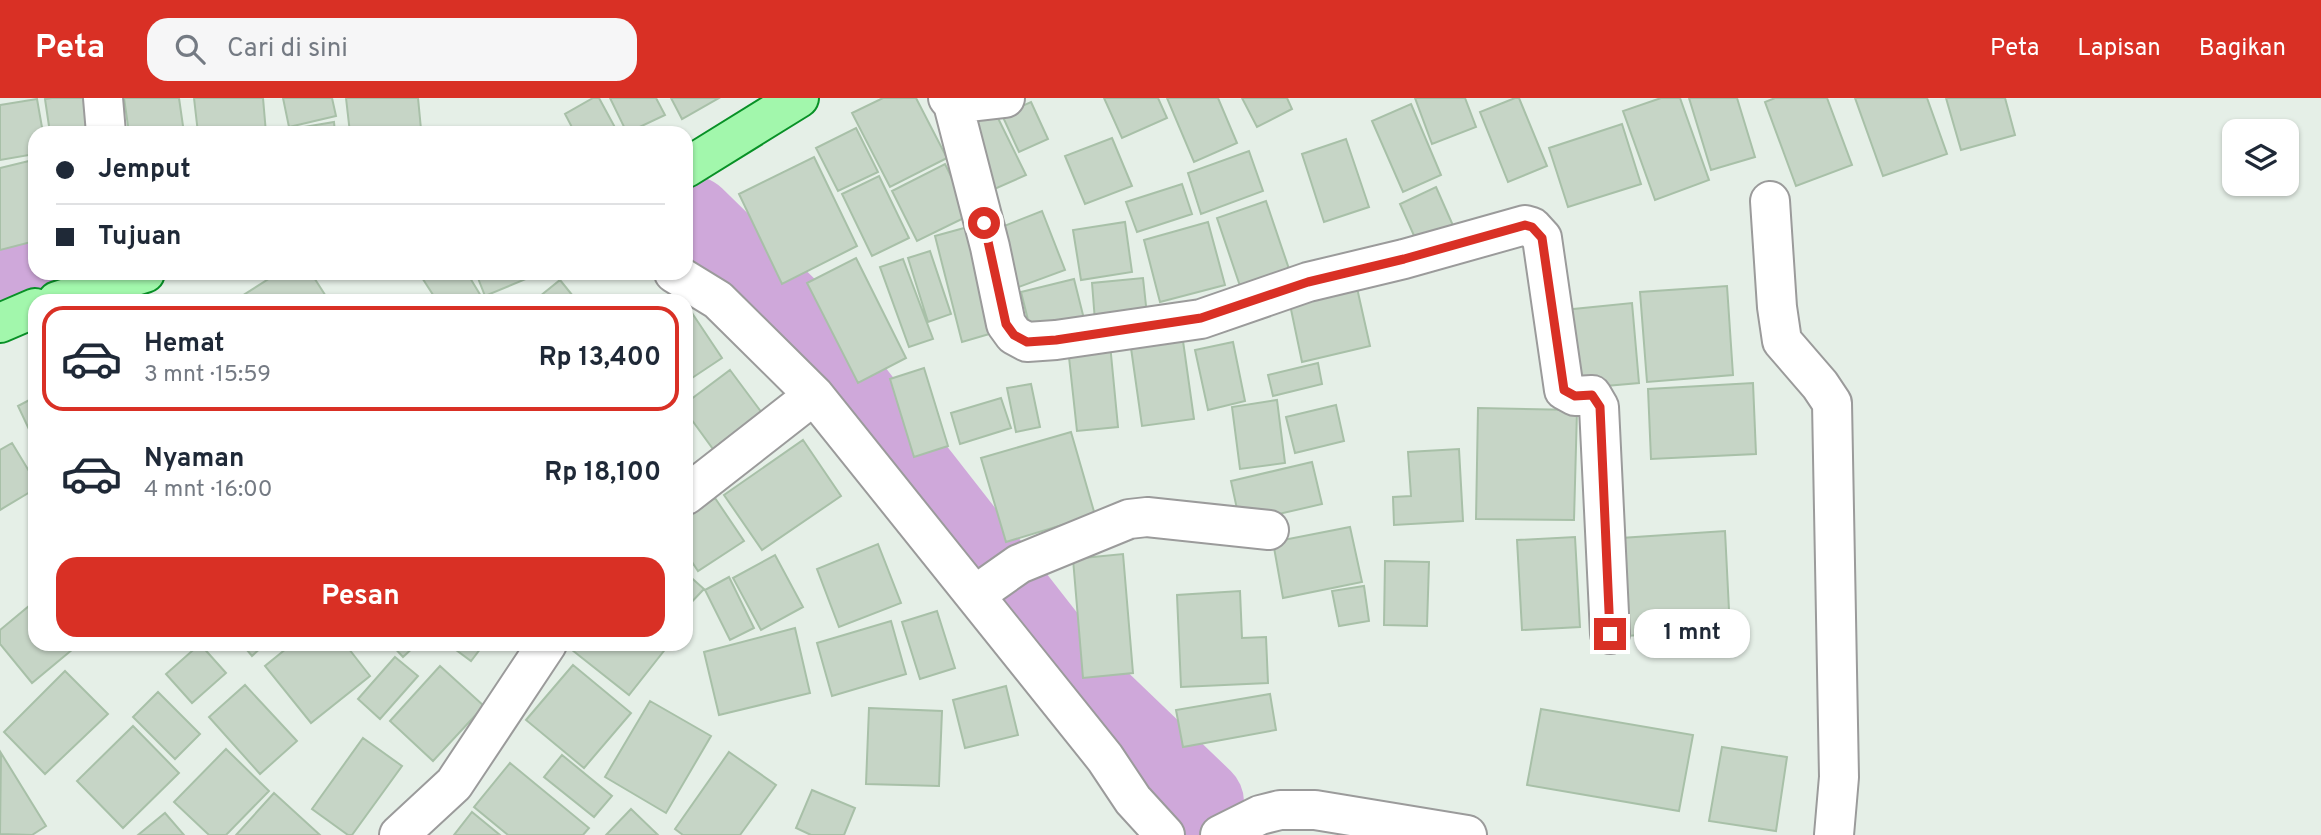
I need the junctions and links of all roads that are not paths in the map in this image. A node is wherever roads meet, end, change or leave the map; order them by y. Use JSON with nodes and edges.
{"nodes":[{"id":1,"x":103,"y":98,"type":"edge"},
{"id":2,"x":799,"y":98,"type":"edge"},
{"id":3,"x":1005,"y":98,"type":"edge"},
{"id":4,"x":950,"y":101,"type":"edge"},
{"id":5,"x":105,"y":126,"type":"edge"},
{"id":6,"x":693,"y":164,"type":"edge"},
{"id":7,"x":1770,"y":201,"type":"dead end"},
{"id":8,"x":122,"y":280,"type":"edge"},
{"id":9,"x":685,"y":280,"type":"edge"},
{"id":10,"x":79,"y":294,"type":"edge"},
{"id":11,"x":28,"y":311,"type":"edge"},
{"id":12,"x":0,"y":323,"type":"edge"},
{"id":13,"x":814,"y":395,"type":"junction"},
{"id":14,"x":693,"y":490,"type":"edge"},
{"id":15,"x":1269,"y":530,"type":"dead end"},
{"id":16,"x":989,"y":585,"type":"junction"},
{"id":17,"x":1610,"y":634,"type":"dead end"},
{"id":18,"x":542,"y":651,"type":"edge"},
{"id":19,"x":399,"y":835,"type":"edge"},
{"id":20,"x":1165,"y":835,"type":"edge"},
{"id":21,"x":1220,"y":835,"type":"edge"},
{"id":22,"x":1466,"y":835,"type":"edge"},
{"id":23,"x":1834,"y":835,"type":"edge"}],
"edges":[{"from":1,"to":5,"type":"street"},
{"from":2,"to":6,"type":"main road"},
{"from":3,"to":4,"type":"street"},
{"from":4,"to":17,"type":"street"},
{"from":7,"to":23,"type":"street"},
{"from":8,"to":10,"type":"main road"},
{"from":9,"to":13,"type":"street"},
{"from":11,"to":12,"type":"main road"},
{"from":13,"to":14,"type":"street"},
{"from":13,"to":16,"type":"street"},
{"from":15,"to":16,"type":"street"},
{"from":16,"to":20,"type":"street"},
{"from":18,"to":19,"type":"street"},
{"from":21,"to":22,"type":"street"}]}
